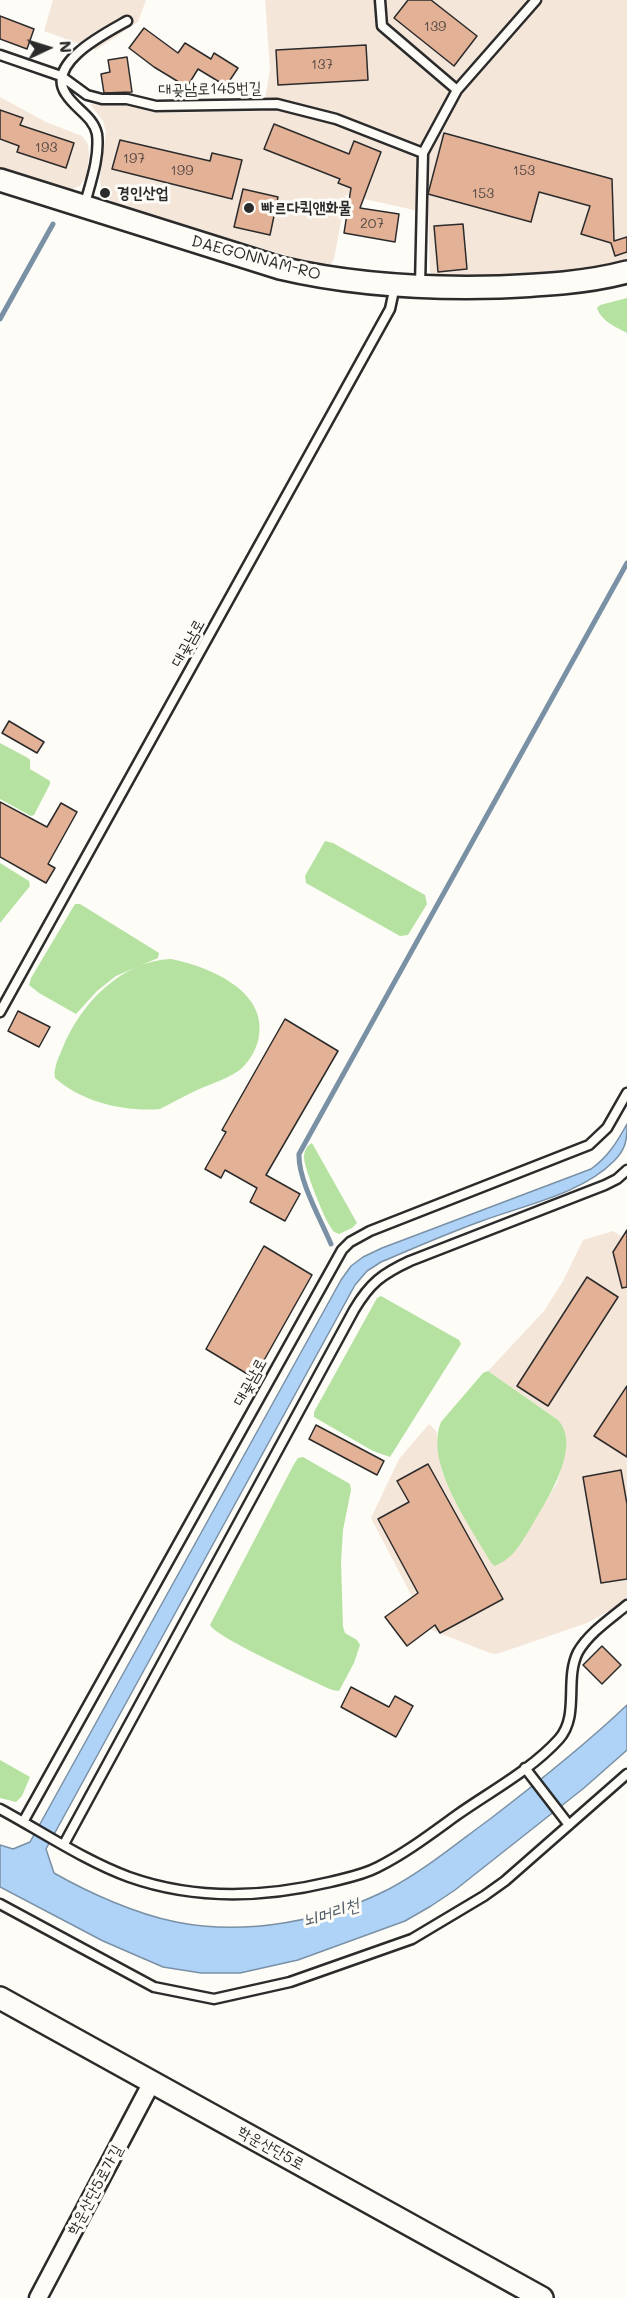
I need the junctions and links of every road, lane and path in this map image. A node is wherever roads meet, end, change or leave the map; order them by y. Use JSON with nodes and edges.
{"nodes":[{"id":1,"x":380,"y":0,"type":"edge"},
{"id":2,"x":536,"y":0,"type":"edge"},
{"id":3,"x":127,"y":21,"type":"dead end"},
{"id":4,"x":0,"y":56,"type":"edge"},
{"id":5,"x":61,"y":76,"type":"junction"},
{"id":6,"x":458,"y":90,"type":"junction"},
{"id":7,"x":423,"y":153,"type":"junction"},
{"id":8,"x":0,"y":180,"type":"edge"},
{"id":9,"x":84,"y":207,"type":"junction"},
{"id":10,"x":627,"y":272,"type":"edge"},
{"id":11,"x":395,"y":285,"type":"junction"},
{"id":12,"x":420,"y":286,"type":"junction"},
{"id":13,"x":0,"y":1012,"type":"edge"},
{"id":14,"x":627,"y":1093,"type":"edge"},
{"id":15,"x":627,"y":1170,"type":"edge"},
{"id":16,"x":627,"y":1605,"type":"edge"},
{"id":17,"x":525,"y":1768,"type":"junction"},
{"id":18,"x":627,"y":1774,"type":"edge"},
{"id":19,"x":0,"y":1809,"type":"edge"},
{"id":20,"x":23,"y":1822,"type":"junction"},
{"id":21,"x":569,"y":1825,"type":"junction"},
{"id":22,"x":64,"y":1844,"type":"junction"},
{"id":23,"x":0,"y":1904,"type":"edge"},
{"id":24,"x":0,"y":1998,"type":"edge"},
{"id":25,"x":152,"y":2082,"type":"junction"},
{"id":26,"x":38,"y":2298,"type":"edge"},
{"id":27,"x":542,"y":2298,"type":"edge"}],
"edges":[{"from":1,"to":6,"type":"lane"},
{"from":2,"to":6,"type":"lane"},
{"from":3,"to":5,"type":"lane"},
{"from":4,"to":5,"type":"lane","name":"대곶남로145번길"},
{"from":5,"to":7,"type":"lane","name":"대곶남로145번길"},
{"from":5,"to":9,"type":"lane"},
{"from":6,"to":7,"type":"lane"},
{"from":7,"to":12,"type":"lane"},
{"from":8,"to":9,"type":"street","name":"DAEGONNAM-RO"},
{"from":9,"to":11,"type":"street","name":"DAEGONNAM-RO"},
{"from":10,"to":12,"type":"street","name":"DAEGONNAM-RO"},
{"from":11,"to":12,"type":"street","name":"DAEGONNAM-RO"},
{"from":11,"to":13,"type":"lane","name":"대곶남로"},
{"from":14,"to":20,"type":"lane","name":"대곶남로"},
{"from":15,"to":22,"type":"lane"},
{"from":16,"to":17,"type":"lane"},
{"from":17,"to":21,"type":"lane"},
{"from":17,"to":22,"type":"lane"},
{"from":18,"to":21,"type":"lane"},
{"from":19,"to":20,"type":"lane"},
{"from":20,"to":22,"type":"lane"},
{"from":21,"to":23,"type":"lane"},
{"from":24,"to":25,"type":"street","name":"학운산단5로"},
{"from":25,"to":26,"type":"street","name":"학운산단5로가길"},
{"from":25,"to":27,"type":"street","name":"학운산단5로"}]}
